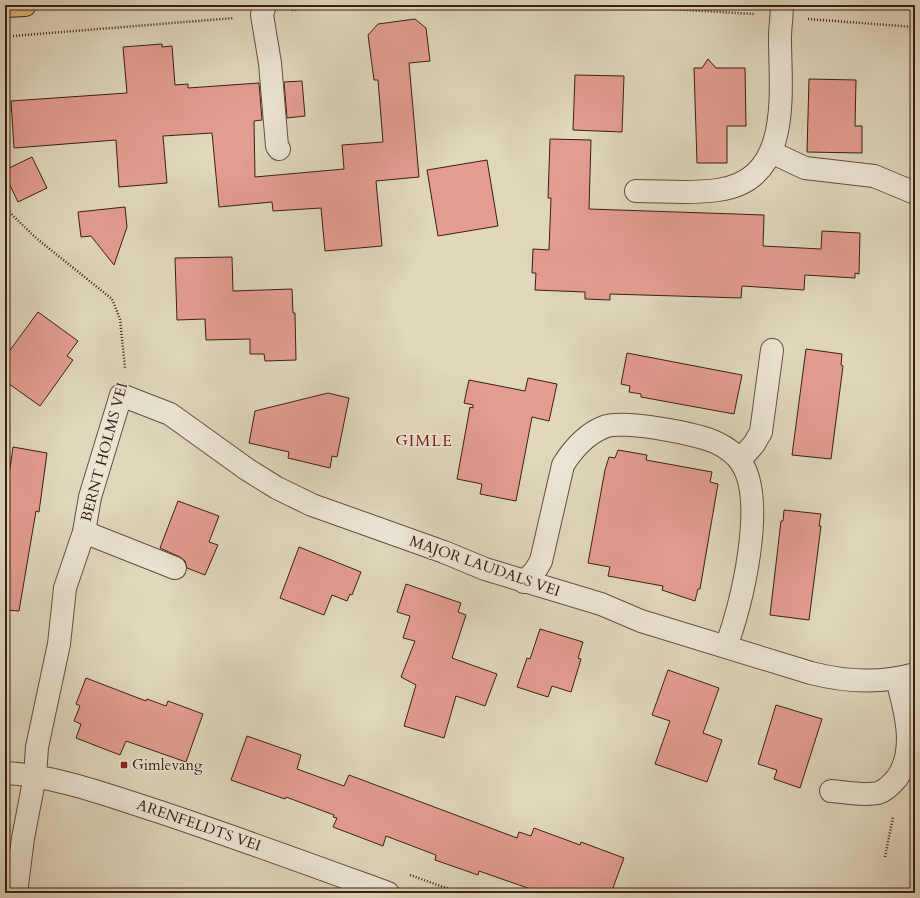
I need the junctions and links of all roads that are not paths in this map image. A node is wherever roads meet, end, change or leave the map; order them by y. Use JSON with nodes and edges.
{"nodes":[{"id":1,"x":25,"y":5,"type":"edge"},
{"id":2,"x":5,"y":6,"type":"edge"},
{"id":3,"x":264,"y":10,"type":"edge"},
{"id":4,"x":782,"y":11,"type":"edge"},
{"id":5,"x":279,"y":149,"type":"dead end"},
{"id":6,"x":771,"y":152,"type":"junction"},
{"id":7,"x":636,"y":191,"type":"dead end"},
{"id":8,"x":915,"y":193,"type":"edge"},
{"id":9,"x":772,"y":350,"type":"dead end"},
{"id":10,"x":121,"y":395,"type":"joint"},
{"id":11,"x":740,"y":460,"type":"junction"},
{"id":12,"x":84,"y":532,"type":"junction"},
{"id":13,"x":175,"y":568,"type":"dead end"},
{"id":14,"x":524,"y":582,"type":"junction"},
{"id":15,"x":726,"y":646,"type":"junction"},
{"id":16,"x":906,"y":677,"type":"edge"},
{"id":17,"x":5,"y":774,"type":"edge"},
{"id":18,"x":35,"y":776,"type":"junction"},
{"id":19,"x":831,"y":791,"type":"dead end"},
{"id":20,"x":16,"y":893,"type":"edge"},
{"id":21,"x":388,"y":893,"type":"edge"}],
"edges":[{"from":1,"to":2,"type":"main road"},
{"from":3,"to":5,"type":"street"},
{"from":4,"to":6,"type":"street"},
{"from":6,"to":7,"type":"street"},
{"from":6,"to":8,"type":"street"},
{"from":9,"to":11,"type":"street"},
{"from":10,"to":12,"type":"street","name":"BERNT HOLMS VEI"},
{"from":10,"to":14,"type":"street","name":"MAJOR LAUDALS VEI"},
{"from":11,"to":14,"type":"street"},
{"from":11,"to":15,"type":"street"},
{"from":12,"to":13,"type":"street","name":"BERNT HOLMS VEI"},
{"from":12,"to":18,"type":"street","name":"BERNT HOLMS VEI"},
{"from":14,"to":15,"type":"street","name":"MAJOR LAUDALS VEI"},
{"from":15,"to":16,"type":"street","name":"MAJOR LAUDALS VEI"},
{"from":16,"to":19,"type":"street","name":"MAJOR LAUDALS VEI"},
{"from":17,"to":18,"type":"street","name":"ARENFELDTS VEI"},
{"from":18,"to":20,"type":"street","name":"BERNT HOLMS VEI"},
{"from":18,"to":21,"type":"street","name":"ARENFELDTS VEI"}]}
